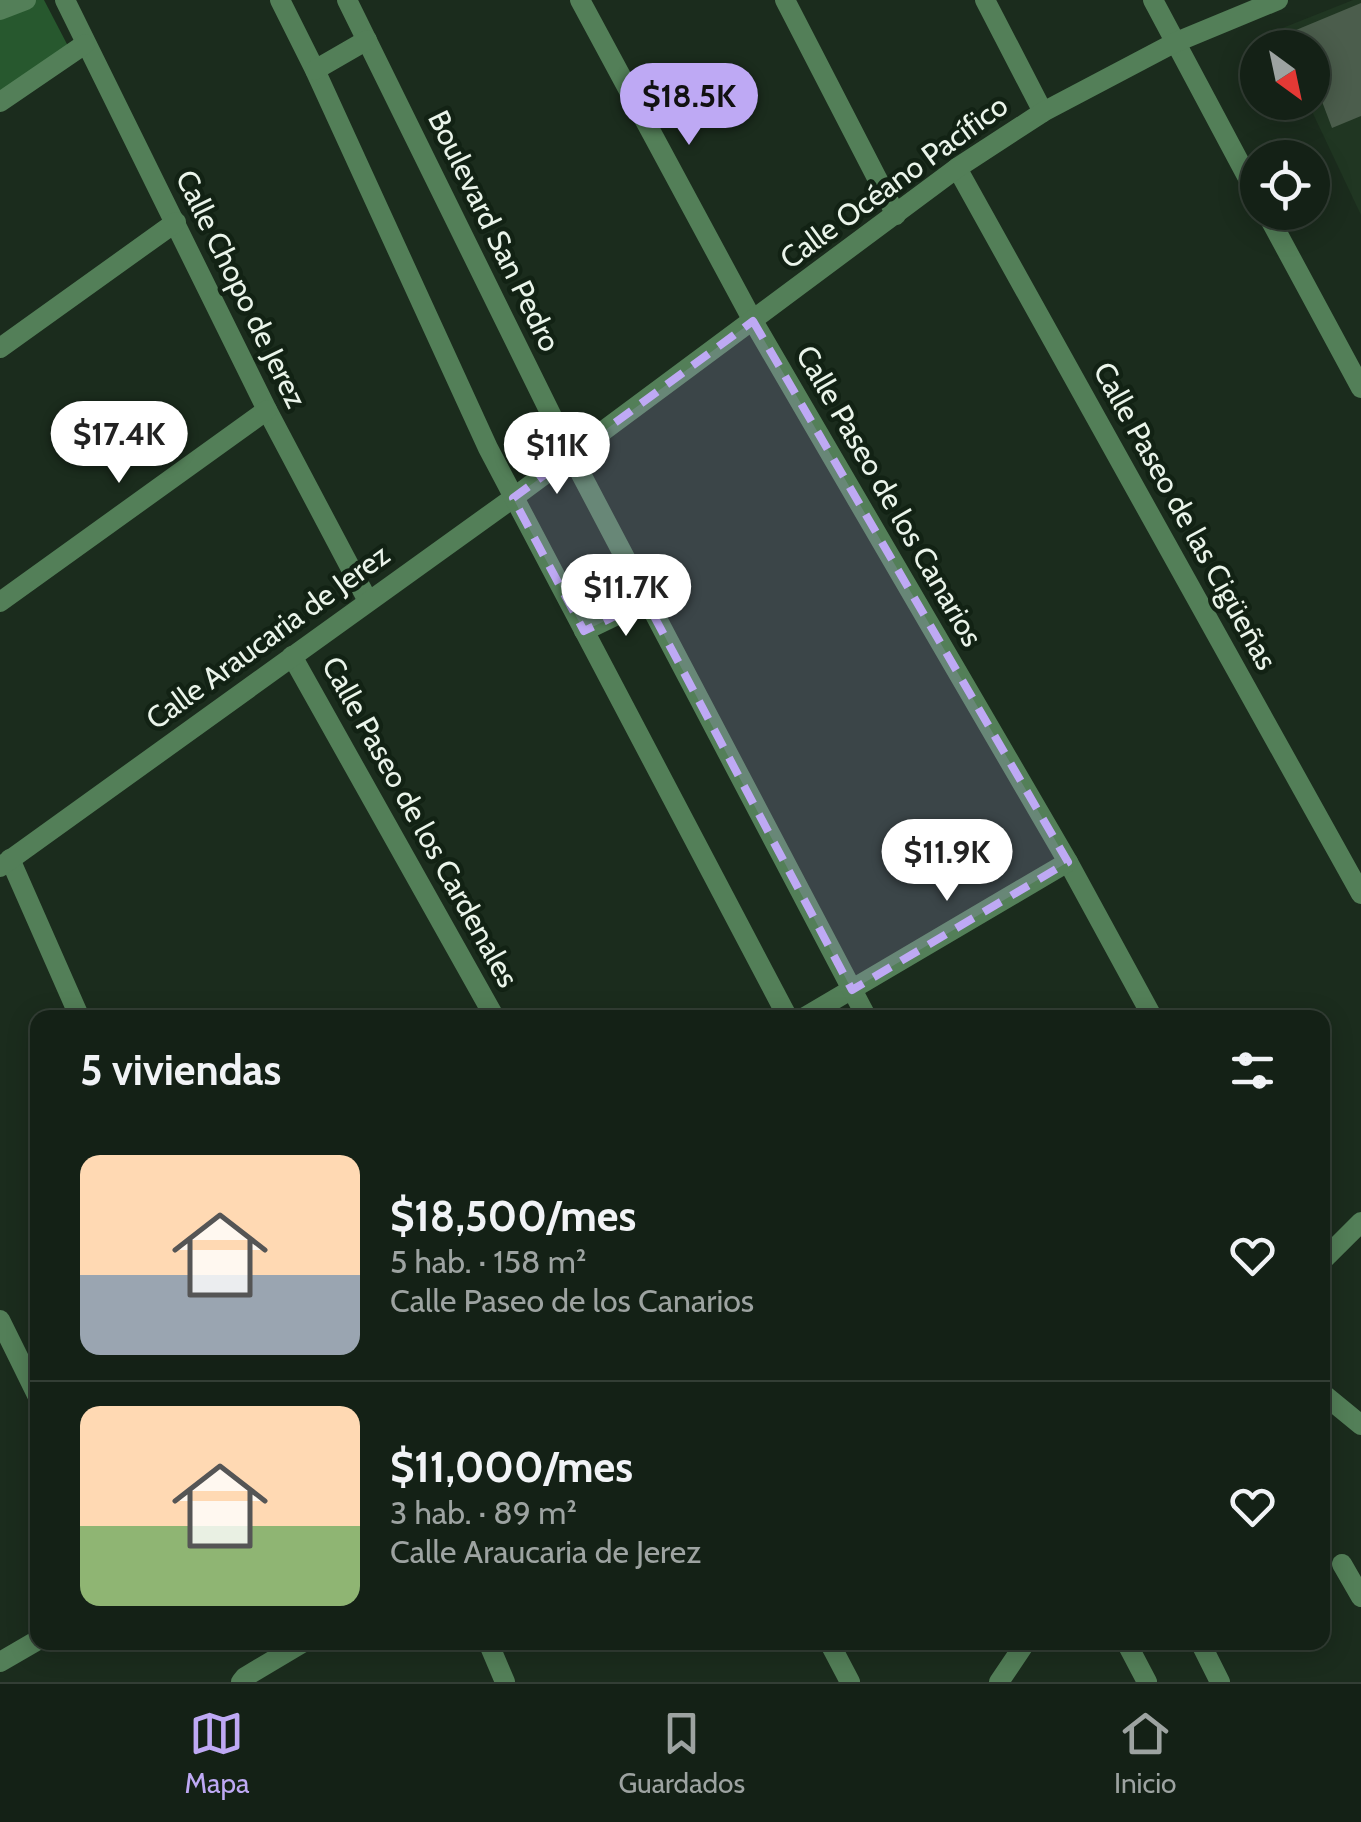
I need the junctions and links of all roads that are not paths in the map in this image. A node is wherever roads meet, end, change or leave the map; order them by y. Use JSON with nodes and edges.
{"nodes":[{"id":1,"x":26,"y":0,"type":"edge"},
{"id":2,"x":65,"y":0,"type":"edge"},
{"id":3,"x":280,"y":0,"type":"edge"},
{"id":4,"x":347,"y":0,"type":"edge"},
{"id":5,"x":580,"y":0,"type":"edge"},
{"id":6,"x":785,"y":0,"type":"edge"},
{"id":7,"x":985,"y":0,"type":"edge"},
{"id":8,"x":1153,"y":0,"type":"edge"},
{"id":9,"x":1278,"y":0,"type":"edge"},
{"id":10,"x":0,"y":10,"type":"edge"},
{"id":11,"x":368,"y":40,"type":"junction"},
{"id":12,"x":1174,"y":43,"type":"junction"},
{"id":13,"x":85,"y":44,"type":"junction"},
{"id":14,"x":314,"y":70,"type":"junction"},
{"id":15,"x":0,"y":102,"type":"edge"},
{"id":16,"x":1044,"y":112,"type":"junction"},
{"id":17,"x":1240,"y":164,"type":"edge"},
{"id":18,"x":957,"y":168,"type":"junction"},
{"id":19,"x":896,"y":214,"type":"junction"},
{"id":20,"x":176,"y":222,"type":"junction"},
{"id":21,"x":1276,"y":230,"type":"edge"},
{"id":22,"x":753,"y":320,"type":"junction"},
{"id":23,"x":0,"y":348,"type":"edge"},
{"id":24,"x":1361,"y":388,"type":"edge"},
{"id":25,"x":267,"y":410,"type":"junction"},
{"id":26,"x":571,"y":456,"type":"junction"},
{"id":27,"x":514,"y":498,"type":"junction"},
{"id":28,"x":646,"y":601,"type":"junction"},
{"id":29,"x":0,"y":602,"type":"edge"},
{"id":30,"x":368,"y":602,"type":"junction"},
{"id":31,"x":584,"y":632,"type":"junction"},
{"id":32,"x":292,"y":656,"type":"junction"},
{"id":33,"x":1068,"y":862,"type":"junction"},
{"id":34,"x":5,"y":863,"type":"edge"},
{"id":35,"x":1361,"y":894,"type":"edge"},
{"id":36,"x":852,"y":990,"type":"junction"},
{"id":37,"x":76,"y":1010,"type":"edge"},
{"id":38,"x":491,"y":1010,"type":"edge"},
{"id":39,"x":784,"y":1010,"type":"edge"},
{"id":40,"x":816,"y":1010,"type":"edge"},
{"id":41,"x":863,"y":1010,"type":"edge"},
{"id":42,"x":1149,"y":1010,"type":"edge"},
{"id":43,"x":1361,"y":1222,"type":"edge"},
{"id":44,"x":1330,"y":1253,"type":"edge"},
{"id":45,"x":0,"y":1320,"type":"edge"},
{"id":46,"x":30,"y":1382,"type":"edge"},
{"id":47,"x":1330,"y":1400,"type":"edge"},
{"id":48,"x":1361,"y":1426,"type":"edge"},
{"id":49,"x":1342,"y":1564,"type":"dead end"},
{"id":50,"x":1361,"y":1597,"type":"edge"},
{"id":51,"x":30,"y":1645,"type":"edge"},
{"id":52,"x":291,"y":1650,"type":"edge"},
{"id":53,"x":491,"y":1650,"type":"edge"},
{"id":54,"x":833,"y":1650,"type":"edge"},
{"id":55,"x":1021,"y":1650,"type":"edge"},
{"id":56,"x":1130,"y":1650,"type":"edge"},
{"id":57,"x":1204,"y":1650,"type":"edge"},
{"id":58,"x":0,"y":1662,"type":"edge"},
{"id":59,"x":241,"y":1682,"type":"edge"},
{"id":60,"x":505,"y":1682,"type":"edge"},
{"id":61,"x":850,"y":1682,"type":"edge"},
{"id":62,"x":999,"y":1682,"type":"edge"},
{"id":63,"x":1146,"y":1682,"type":"edge"},
{"id":64,"x":1220,"y":1682,"type":"edge"}],
"edges":[{"from":1,"to":10,"type":"street"},
{"from":2,"to":13,"type":"street","name":"Calle Chopo de Jerez"},
{"from":3,"to":14,"type":"street"},
{"from":4,"to":11,"type":"street","name":"Boulevard San Pedro"},
{"from":5,"to":22,"type":"street","name":"Calle Paseo de los Canarios"},
{"from":6,"to":19,"type":"street"},
{"from":7,"to":16,"type":"street"},
{"from":8,"to":12,"type":"street"},
{"from":9,"to":12,"type":"street","name":"Calle Océano Pacífico"},
{"from":11,"to":14,"type":"street"},
{"from":11,"to":26,"type":"street","name":"Boulevard San Pedro"},
{"from":12,"to":16,"type":"street","name":"Calle Océano Pacífico"},
{"from":12,"to":17,"type":"street"},
{"from":13,"to":15,"type":"street"},
{"from":13,"to":20,"type":"street","name":"Calle Chopo de Jerez"},
{"from":14,"to":27,"type":"street"},
{"from":16,"to":18,"type":"street","name":"Calle Océano Pacífico"},
{"from":18,"to":19,"type":"street","name":"Calle Océano Pacífico"},
{"from":18,"to":35,"type":"street","name":"Calle Paseo de las Cigüeñas"},
{"from":19,"to":22,"type":"street","name":"Calle Océano Pacífico"},
{"from":20,"to":23,"type":"street"},
{"from":20,"to":25,"type":"street","name":"Calle Chopo de Jerez"},
{"from":21,"to":24,"type":"street"},
{"from":22,"to":26,"type":"street","name":"Calle Océano Pacífico"},
{"from":22,"to":33,"type":"street","name":"Calle Paseo de los Canarios"},
{"from":25,"to":29,"type":"street"},
{"from":25,"to":30,"type":"street","name":"Calle Chopo de Jerez"},
{"from":26,"to":27,"type":"street","name":"Calle Araucaria de Jerez"},
{"from":26,"to":28,"type":"street","name":"Boulevard San Pedro"},
{"from":27,"to":30,"type":"street","name":"Calle Araucaria de Jerez"},
{"from":27,"to":31,"type":"street"},
{"from":28,"to":31,"type":"street"},
{"from":28,"to":36,"type":"street","name":"Boulevard San Pedro"},
{"from":30,"to":32,"type":"street","name":"Calle Araucaria de Jerez"},
{"from":31,"to":39,"type":"street"},
{"from":32,"to":34,"type":"street","name":"Calle Araucaria de Jerez"},
{"from":32,"to":38,"type":"street","name":"Calle Paseo de los Cardenales"},
{"from":33,"to":36,"type":"street"},
{"from":33,"to":42,"type":"street","name":"Calle Paseo de los Canarios"},
{"from":34,"to":37,"type":"street"},
{"from":36,"to":40,"type":"street"},
{"from":36,"to":41,"type":"street","name":"Boulevard San Pedro"},
{"from":43,"to":44,"type":"street"},
{"from":45,"to":46,"type":"street"},
{"from":47,"to":48,"type":"street"},
{"from":49,"to":50,"type":"street"},
{"from":51,"to":58,"type":"street"},
{"from":52,"to":59,"type":"street"},
{"from":53,"to":60,"type":"street"},
{"from":54,"to":61,"type":"street"},
{"from":55,"to":62,"type":"street"},
{"from":56,"to":63,"type":"street"},
{"from":57,"to":64,"type":"street"}]}
